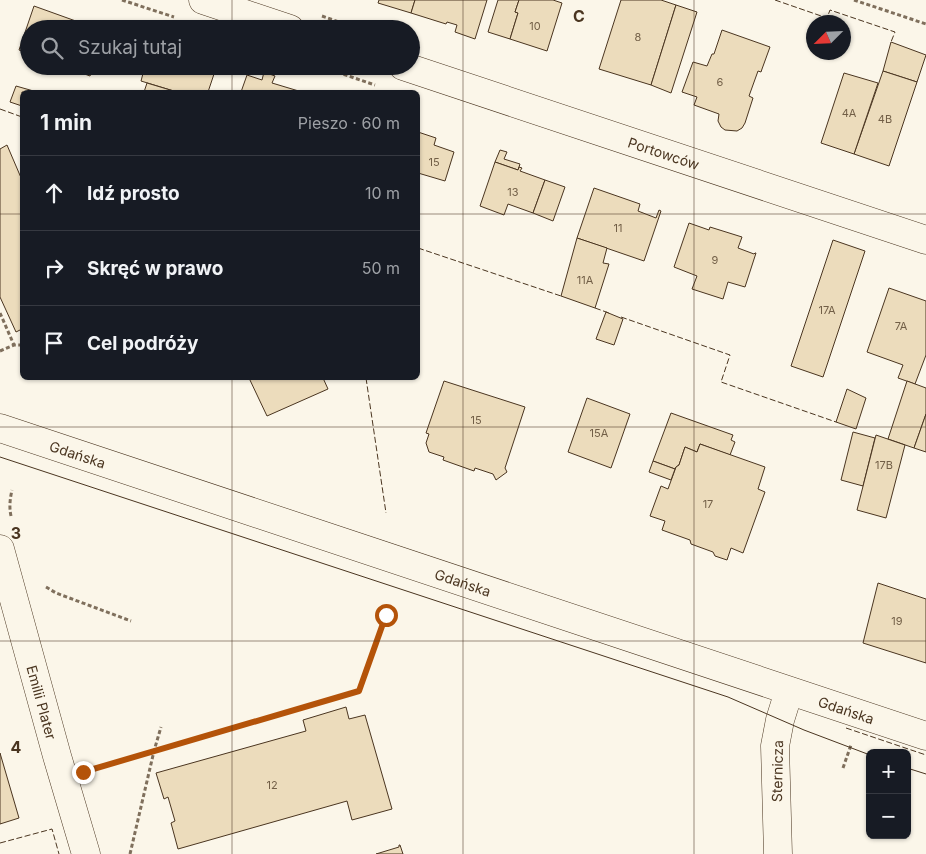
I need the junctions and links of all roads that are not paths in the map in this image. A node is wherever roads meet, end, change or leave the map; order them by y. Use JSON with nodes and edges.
{"nodes":[{"id":1,"x":203,"y":0,"type":"edge"},
{"id":2,"x":263,"y":20,"type":"edge"},
{"id":3,"x":420,"y":72,"type":"edge"},
{"id":4,"x":926,"y":240,"type":"edge"},
{"id":5,"x":0,"y":428,"type":"edge"},
{"id":6,"x":0,"y":549,"type":"edge"},
{"id":7,"x":789,"y":690,"type":"junction"},
{"id":8,"x":926,"y":736,"type":"edge"},
{"id":9,"x":86,"y":854,"type":"edge"},
{"id":10,"x":778,"y":854,"type":"edge"}],
"edges":[{"from":1,"to":2,"type":"street"},
{"from":3,"to":4,"type":"street","name":"Portowców"},
{"from":5,"to":7,"type":"street","name":"Gdańska"},
{"from":6,"to":9,"type":"street","name":"Emilii Plater"},
{"from":7,"to":8,"type":"street","name":"Gdańska"},
{"from":7,"to":10,"type":"street","name":"Sternicza"}]}
